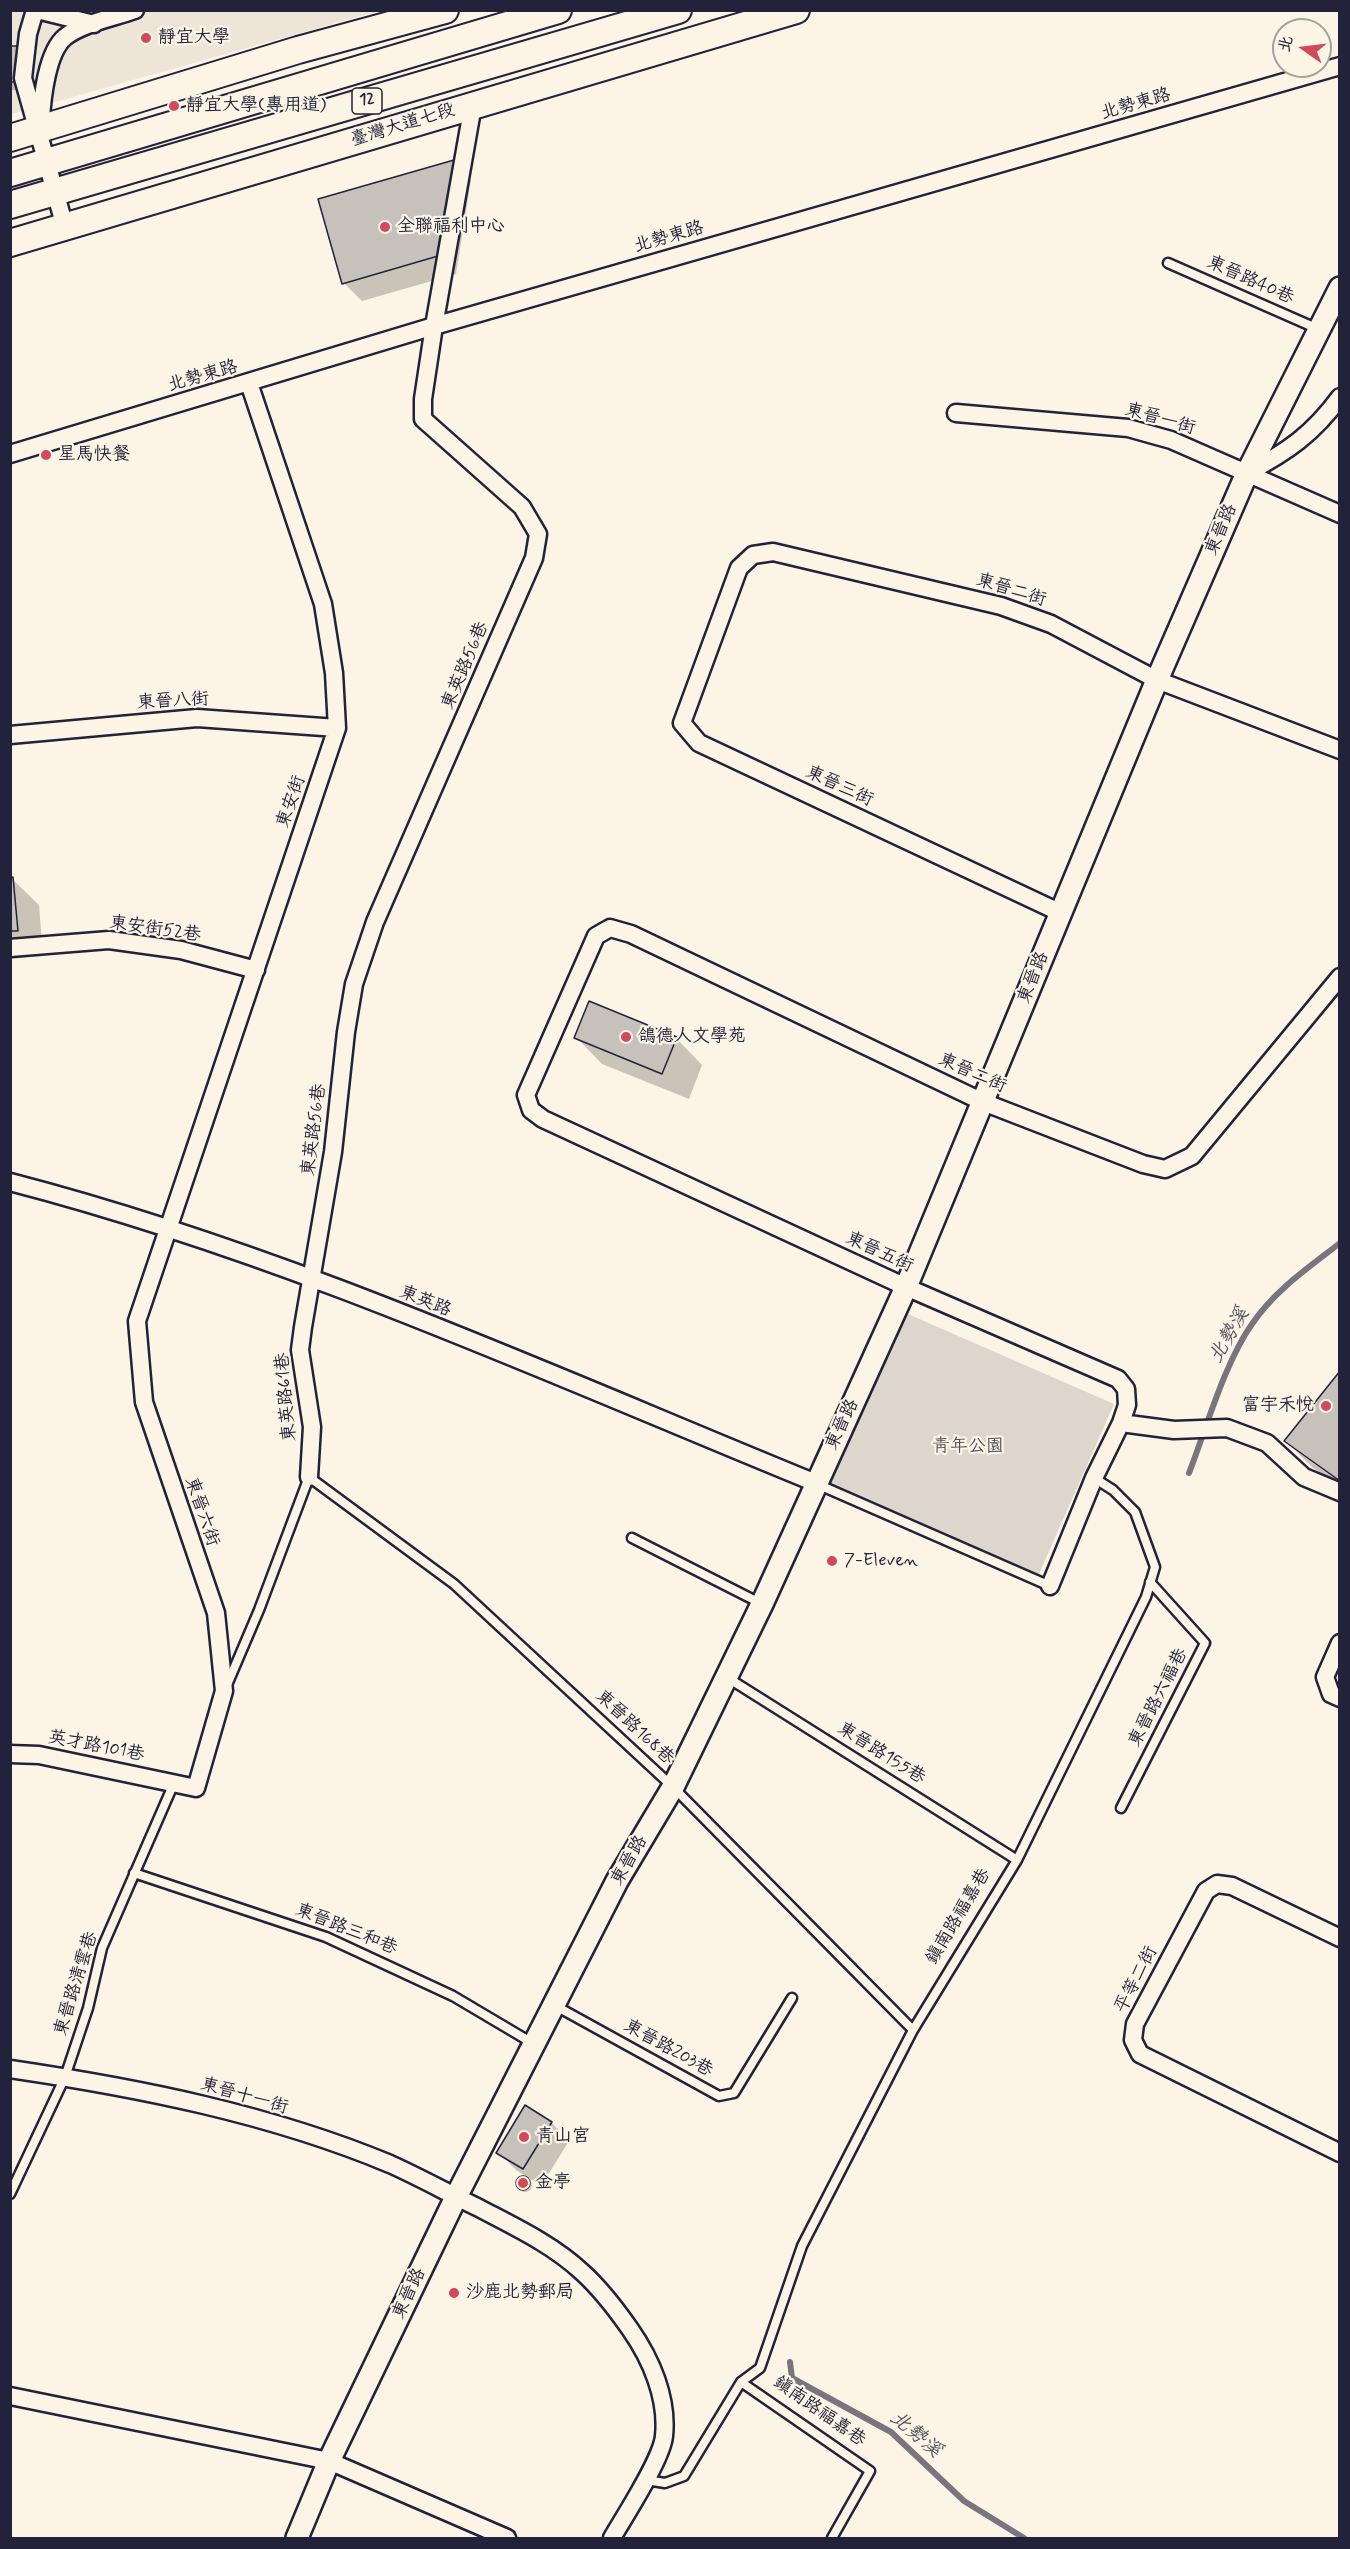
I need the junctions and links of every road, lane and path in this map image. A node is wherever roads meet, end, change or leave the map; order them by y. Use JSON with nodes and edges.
{"nodes":[{"id":1,"x":36,"y":10,"type":"edge"},
{"id":2,"x":135,"y":10,"type":"edge"},
{"id":3,"x":446,"y":10,"type":"edge"},
{"id":4,"x":558,"y":10,"type":"edge"},
{"id":5,"x":678,"y":10,"type":"edge"},
{"id":6,"x":796,"y":10,"type":"edge"},
{"id":7,"x":94,"y":24,"type":"junction"},
{"id":8,"x":1340,"y":66,"type":"edge"},
{"id":9,"x":473,"y":105,"type":"junction"},
{"id":10,"x":40,"y":130,"type":"junction"},
{"id":11,"x":10,"y":138,"type":"edge"},
{"id":12,"x":48,"y":162,"type":"junction"},
{"id":13,"x":10,"y":173,"type":"edge"},
{"id":14,"x":56,"y":191,"type":"junction"},
{"id":15,"x":10,"y":205,"type":"edge"},
{"id":16,"x":65,"y":226,"type":"junction"},
{"id":17,"x":10,"y":243,"type":"edge"},
{"id":18,"x":1168,"y":263,"type":"dead end"},
{"id":19,"x":1340,"y":288,"type":"edge"},
{"id":20,"x":434,"y":326,"type":"junction"},
{"id":21,"x":1318,"y":329,"type":"junction"},
{"id":22,"x":249,"y":383,"type":"junction"},
{"id":23,"x":1340,"y":397,"type":"edge"},
{"id":24,"x":956,"y":412,"type":"dead end"},
{"id":25,"x":10,"y":454,"type":"edge"},
{"id":26,"x":1247,"y":473,"type":"junction"},
{"id":27,"x":1340,"y":514,"type":"edge"},
{"id":28,"x":709,"y":647,"type":"joint"},
{"id":29,"x":1157,"y":680,"type":"junction"},
{"id":30,"x":337,"y":728,"type":"junction"},
{"id":31,"x":10,"y":735,"type":"edge"},
{"id":32,"x":1340,"y":750,"type":"edge"},
{"id":33,"x":1061,"y":913,"type":"junction"},
{"id":34,"x":10,"y":948,"type":"edge"},
{"id":35,"x":256,"y":970,"type":"junction"},
{"id":36,"x":1340,"y":977,"type":"edge"},
{"id":37,"x":567,"y":1000,"type":"joint"},
{"id":38,"x":983,"y":1102,"type":"junction"},
{"id":39,"x":10,"y":1182,"type":"edge"},
{"id":40,"x":169,"y":1228,"type":"junction"},
{"id":41,"x":312,"y":1278,"type":"junction"},
{"id":42,"x":906,"y":1287,"type":"junction"},
{"id":43,"x":1121,"y":1423,"type":"junction"},
{"id":44,"x":309,"y":1477,"type":"junction"},
{"id":45,"x":1094,"y":1478,"type":"junction"},
{"id":46,"x":816,"y":1483,"type":"junction"},
{"id":47,"x":1340,"y":1492,"type":"edge"},
{"id":48,"x":632,"y":1538,"type":"dead end"},
{"id":49,"x":1150,"y":1582,"type":"junction"},
{"id":50,"x":1050,"y":1586,"type":"joint"},
{"id":51,"x":762,"y":1604,"type":"junction"},
{"id":52,"x":1340,"y":1643,"type":"edge"},
{"id":53,"x":727,"y":1677,"type":"junction"},
{"id":54,"x":224,"y":1691,"type":"junction"},
{"id":55,"x":1340,"y":1698,"type":"edge"},
{"id":56,"x":10,"y":1754,"type":"edge"},
{"id":57,"x":174,"y":1783,"type":"junction"},
{"id":58,"x":673,"y":1787,"type":"junction"},
{"id":59,"x":1121,"y":1808,"type":"dead end"},
{"id":60,"x":1017,"y":1860,"type":"junction"},
{"id":61,"x":134,"y":1873,"type":"junction"},
{"id":62,"x":1340,"y":1938,"type":"edge"},
{"id":63,"x":792,"y":1998,"type":"dead end"},
{"id":64,"x":554,"y":2004,"type":"junction"},
{"id":65,"x":914,"y":2030,"type":"junction"},
{"id":66,"x":534,"y":2044,"type":"junction"},
{"id":67,"x":10,"y":2069,"type":"edge"},
{"id":68,"x":65,"y":2077,"type":"junction"},
{"id":69,"x":1340,"y":2153,"type":"edge"},
{"id":70,"x":10,"y":2194,"type":"edge"},
{"id":71,"x":456,"y":2197,"type":"junction"},
{"id":72,"x":741,"y":2382,"type":"junction"},
{"id":73,"x":10,"y":2396,"type":"edge"},
{"id":74,"x":329,"y":2461,"type":"junction"},
{"id":75,"x":645,"y":2480,"type":"junction"},
{"id":76,"x":297,"y":2538,"type":"edge"},
{"id":77,"x":507,"y":2538,"type":"edge"},
{"id":78,"x":612,"y":2538,"type":"edge"},
{"id":79,"x":832,"y":2538,"type":"edge"}],
"edges":[{"from":1,"to":7,"type":"street"},
{"from":1,"to":10,"type":"street"},
{"from":2,"to":7,"type":"street"},
{"from":3,"to":10,"type":"main road"},
{"from":4,"to":12,"type":"main road","number":"12"},
{"from":5,"to":14,"type":"main road","name":"臺灣大道七段","number":"12"},
{"from":6,"to":9,"type":"main road","name":"臺灣大道七段","number":"12"},
{"from":7,"to":10,"type":"street"},
{"from":8,"to":20,"type":"street","name":"北勢東路"},
{"from":9,"to":16,"type":"main road","name":"臺灣大道七段","number":"12"},
{"from":9,"to":20,"type":"street","name":"東英路56巷"},
{"from":10,"to":11,"type":"main road"},
{"from":10,"to":12,"type":"street"},
{"from":12,"to":13,"type":"main road","number":"12"},
{"from":12,"to":14,"type":"street"},
{"from":14,"to":15,"type":"main road","name":"臺灣大道七段","number":"12"},
{"from":14,"to":16,"type":"street"},
{"from":16,"to":17,"type":"main road","name":"臺灣大道七段","number":"12"},
{"from":18,"to":21,"type":"lane","name":"東晉路40巷"},
{"from":19,"to":21,"type":"street","name":"東晉路"},
{"from":20,"to":22,"type":"street","name":"北勢東路"},
{"from":20,"to":41,"type":"street","name":"東英路56巷"},
{"from":21,"to":26,"type":"street","name":"東晉路"},
{"from":22,"to":25,"type":"street","name":"北勢東路"},
{"from":22,"to":30,"type":"street","name":"東安街"},
{"from":23,"to":26,"type":"street"},
{"from":24,"to":26,"type":"street","name":"東晉一街"},
{"from":26,"to":27,"type":"street","name":"東晉一街"},
{"from":26,"to":29,"type":"street","name":"東晉路"},
{"from":28,"to":29,"type":"street","name":"東晉二街"},
{"from":28,"to":33,"type":"street","name":"東晉三街"},
{"from":29,"to":32,"type":"street","name":"東晉二街"},
{"from":29,"to":33,"type":"street","name":"東晉路"},
{"from":30,"to":31,"type":"street","name":"東晉八街"},
{"from":30,"to":35,"type":"street","name":"東安街"},
{"from":33,"to":38,"type":"street","name":"東晉路"},
{"from":34,"to":35,"type":"street","name":"東安街52巷"},
{"from":35,"to":40,"type":"street","name":"東安街"},
{"from":36,"to":38,"type":"street","name":"東晉二街"},
{"from":37,"to":38,"type":"street","name":"東晉二街"},
{"from":37,"to":42,"type":"street","name":"東晉五街"},
{"from":38,"to":42,"type":"street","name":"東晉路"},
{"from":39,"to":40,"type":"street","name":"東英路"},
{"from":40,"to":41,"type":"street","name":"東英路"},
{"from":40,"to":54,"type":"street","name":"東晉六街"},
{"from":41,"to":44,"type":"street","name":"東英路61巷"},
{"from":41,"to":46,"type":"street","name":"東英路"},
{"from":42,"to":43,"type":"street","name":"東晉五街"},
{"from":42,"to":46,"type":"street","name":"東晉路"},
{"from":43,"to":45,"type":"street","name":"東晉五街"},
{"from":43,"to":47,"type":"street"},
{"from":44,"to":54,"type":"lane"},
{"from":44,"to":58,"type":"lane","name":"東晉路168巷"},
{"from":45,"to":49,"type":"lane","name":"鎮南路福嘉巷"},
{"from":45,"to":50,"type":"street","name":"東晉五街"},
{"from":46,"to":50,"type":"lane"},
{"from":46,"to":51,"type":"street","name":"東晉路"},
{"from":48,"to":51,"type":"lane"},
{"from":49,"to":59,"type":"lane","name":"東晉路六福巷"},
{"from":49,"to":60,"type":"lane","name":"鎮南路福嘉巷"},
{"from":51,"to":53,"type":"street","name":"東晉路"},
{"from":52,"to":55,"type":"street"},
{"from":53,"to":58,"type":"street","name":"東晉路"},
{"from":53,"to":60,"type":"lane","name":"東晉路155巷"},
{"from":54,"to":57,"type":"street","name":"東晉六街"},
{"from":56,"to":57,"type":"street","name":"英才路101巷"},
{"from":57,"to":61,"type":"lane","name":"東晉路清雲巷"},
{"from":58,"to":64,"type":"street","name":"東晉路"},
{"from":58,"to":65,"type":"lane","name":"東晉路168巷"},
{"from":60,"to":65,"type":"lane","name":"鎮南路福嘉巷"},
{"from":61,"to":66,"type":"lane","name":"東晉路三和巷"},
{"from":61,"to":68,"type":"lane","name":"東晉路清雲巷"},
{"from":62,"to":69,"type":"street","name":"平等二街"},
{"from":63,"to":64,"type":"lane","name":"東晉路203巷"},
{"from":64,"to":66,"type":"street","name":"東晉路"},
{"from":65,"to":72,"type":"lane","name":"鎮南路福嘉巷"},
{"from":66,"to":71,"type":"street","name":"東晉路"},
{"from":67,"to":68,"type":"street","name":"東晉十一街"},
{"from":68,"to":70,"type":"lane","name":"東晉路清雲巷"},
{"from":68,"to":71,"type":"street","name":"東晉十一街"},
{"from":71,"to":74,"type":"street","name":"東晉路"},
{"from":71,"to":75,"type":"street"},
{"from":72,"to":75,"type":"lane","name":"鎮南路福嘉巷"},
{"from":72,"to":79,"type":"lane","name":"鎮南路福嘉巷"},
{"from":73,"to":74,"type":"street"},
{"from":74,"to":76,"type":"street","name":"東晉路"},
{"from":74,"to":77,"type":"street"},
{"from":75,"to":78,"type":"street"}]}
